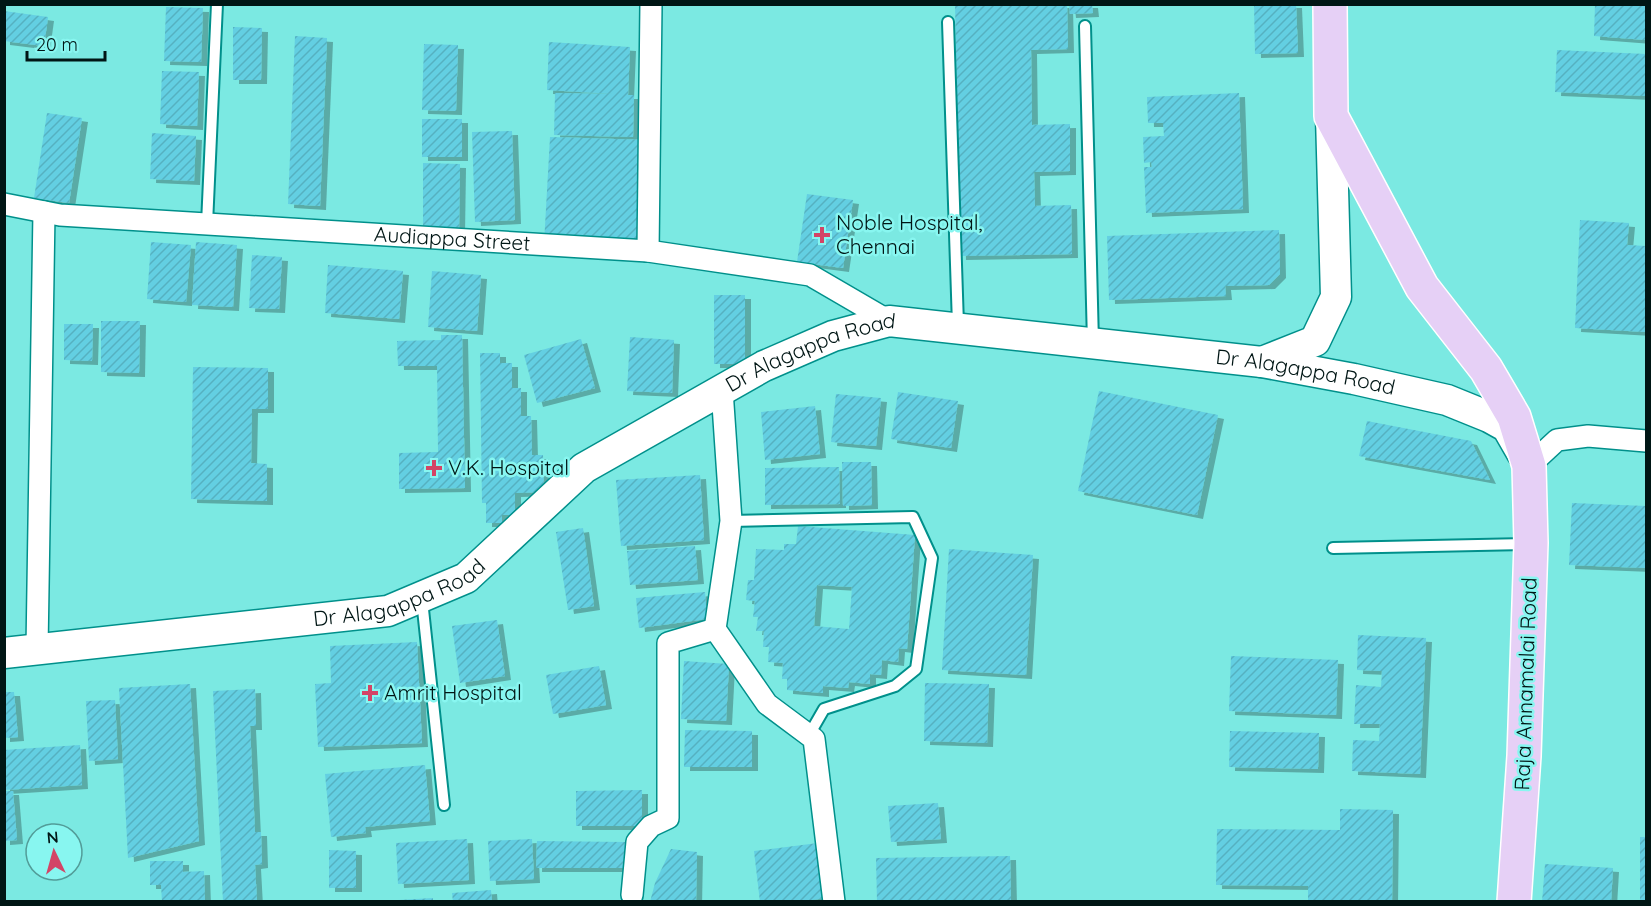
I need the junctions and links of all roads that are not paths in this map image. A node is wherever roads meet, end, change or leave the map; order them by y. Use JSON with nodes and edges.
{"nodes":[{"id":1,"x":217,"y":4,"type":"edge"},
{"id":2,"x":651,"y":4,"type":"edge"},
{"id":3,"x":1330,"y":4,"type":"edge"},
{"id":4,"x":948,"y":22,"type":"dead end"},
{"id":5,"x":1085,"y":26,"type":"dead end"},
{"id":6,"x":1331,"y":116,"type":"junction"},
{"id":7,"x":4,"y":204,"type":"edge"},
{"id":8,"x":44,"y":212,"type":"junction"},
{"id":9,"x":207,"y":224,"type":"junction"},
{"id":10,"x":648,"y":251,"type":"junction"},
{"id":11,"x":889,"y":321,"type":"junction"},
{"id":12,"x":958,"y":328,"type":"junction"},
{"id":13,"x":1093,"y":343,"type":"junction"},
{"id":14,"x":1262,"y":362,"type":"junction"},
{"id":15,"x":722,"y":390,"type":"junction"},
{"id":16,"x":1647,"y":441,"type":"edge"},
{"id":17,"x":1529,"y":466,"type":"junction"},
{"id":18,"x":732,"y":521,"type":"junction"},
{"id":19,"x":1531,"y":543,"type":"junction"},
{"id":20,"x":1333,"y":548,"type":"dead end"},
{"id":21,"x":422,"y":597,"type":"junction"},
{"id":22,"x":715,"y":629,"type":"junction"},
{"id":23,"x":37,"y":649,"type":"junction"},
{"id":24,"x":4,"y":653,"type":"edge"},
{"id":25,"x":809,"y":735,"type":"junction"},
{"id":26,"x":444,"y":805,"type":"dead end"},
{"id":27,"x":632,"y":895,"type":"dead end"},
{"id":28,"x":834,"y":902,"type":"edge"},
{"id":29,"x":1514,"y":902,"type":"edge"}],
"edges":[{"from":1,"to":9,"type":"lane"},
{"from":2,"to":10,"type":"street"},
{"from":3,"to":6,"type":"main road"},
{"from":4,"to":12,"type":"lane"},
{"from":5,"to":13,"type":"lane"},
{"from":6,"to":14,"type":"main road"},
{"from":6,"to":17,"type":"main road","name":"Raja Annamalai Road"},
{"from":7,"to":8,"type":"street","name":"Audiappa Street"},
{"from":8,"to":9,"type":"street","name":"Audiappa Street"},
{"from":8,"to":23,"type":"street"},
{"from":9,"to":10,"type":"street","name":"Audiappa Street"},
{"from":10,"to":11,"type":"street","name":"Audiappa Street"},
{"from":11,"to":12,"type":"main road","name":"Dr Alagappa Road"},
{"from":11,"to":15,"type":"main road","name":"Dr Alagappa Road"},
{"from":12,"to":13,"type":"main road","name":"Dr Alagappa Road"},
{"from":13,"to":14,"type":"main road","name":"Dr Alagappa Road"},
{"from":14,"to":17,"type":"main road","name":"Dr Alagappa Road"},
{"from":15,"to":18,"type":"street"},
{"from":15,"to":21,"type":"main road","name":"Dr Alagappa Road"},
{"from":16,"to":17,"type":"street"},
{"from":17,"to":19,"type":"main road","name":"Raja Annamalai Road"},
{"from":18,"to":22,"type":"street"},
{"from":18,"to":25,"type":"lane"},
{"from":19,"to":20,"type":"lane"},
{"from":19,"to":29,"type":"main road","name":"Raja Annamalai Road"},
{"from":21,"to":23,"type":"main road","name":"Dr Alagappa Road"},
{"from":21,"to":26,"type":"lane"},
{"from":22,"to":25,"type":"street"},
{"from":22,"to":27,"type":"street"},
{"from":23,"to":24,"type":"main road","name":"Dr Alagappa Road"},
{"from":25,"to":28,"type":"street"}]}
